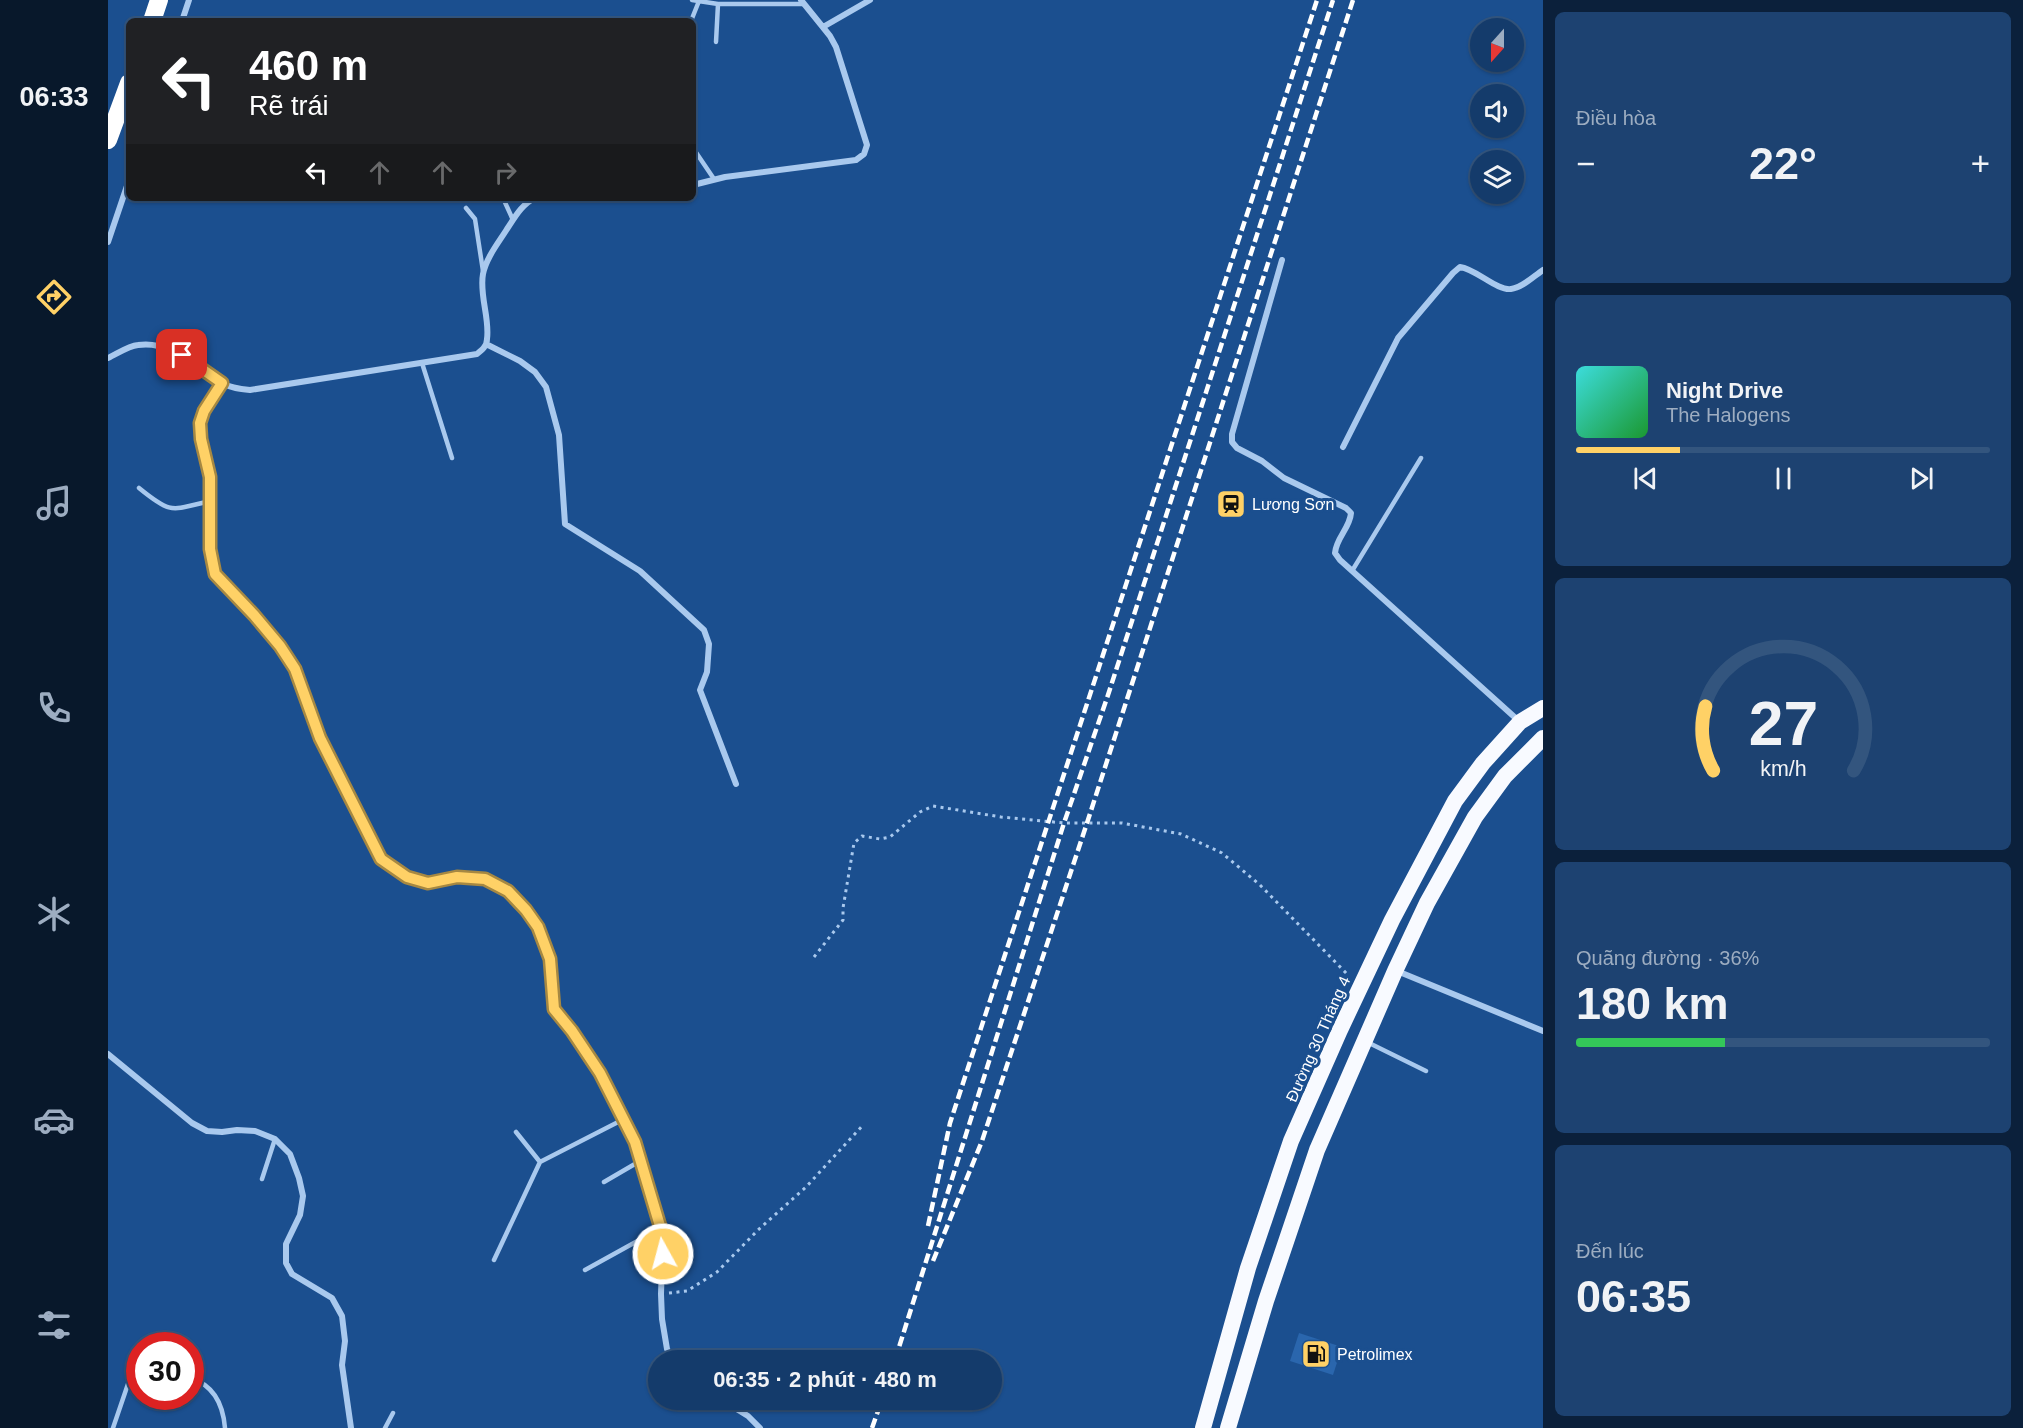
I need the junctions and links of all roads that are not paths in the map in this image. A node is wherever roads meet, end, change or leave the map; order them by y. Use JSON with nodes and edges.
{"nodes":[{"id":1,"x":159,"y":0,"type":"edge"},
{"id":2,"x":189,"y":0,"type":"edge"},
{"id":3,"x":693,"y":0,"type":"edge"},
{"id":4,"x":870,"y":0,"type":"edge"},
{"id":5,"x":699,"y":1,"type":"edge"},
{"id":6,"x":793,"y":2,"type":"edge"},
{"id":7,"x":802,"y":2,"type":"edge"},
{"id":8,"x":718,"y":4,"type":"junction"},
{"id":9,"x":153,"y":18,"type":"edge"},
{"id":10,"x":183,"y":18,"type":"edge"},
{"id":11,"x":692,"y":18,"type":"edge"},
{"id":12,"x":823,"y":27,"type":"junction"},
{"id":13,"x":717,"y":42,"type":"dead end"},
{"id":14,"x":126,"y":91,"type":"edge"},
{"id":15,"x":108,"y":140,"type":"edge"},
{"id":16,"x":696,"y":152,"type":"edge"},
{"id":17,"x":714,"y":179,"type":"junction"},
{"id":18,"x":696,"y":184,"type":"edge"},
{"id":19,"x":126,"y":189,"type":"edge"},
{"id":20,"x":504,"y":201,"type":"edge"},
{"id":21,"x":529,"y":201,"type":"edge"},
{"id":22,"x":466,"y":208,"type":"dead end"},
{"id":23,"x":513,"y":220,"type":"junction"},
{"id":24,"x":108,"y":242,"type":"edge"},
{"id":25,"x":1282,"y":260,"type":"dead end"},
{"id":26,"x":1543,"y":270,"type":"edge"},
{"id":27,"x":483,"y":271,"type":"junction"},
{"id":28,"x":486,"y":344,"type":"junction"},
{"id":29,"x":108,"y":358,"type":"edge"},
{"id":30,"x":422,"y":363,"type":"junction"},
{"id":31,"x":222,"y":383,"type":"junction"},
{"id":32,"x":1343,"y":447,"type":"dead end"},
{"id":33,"x":452,"y":458,"type":"dead end"},
{"id":34,"x":1421,"y":459,"type":"dead end"},
{"id":35,"x":139,"y":488,"type":"dead end"},
{"id":36,"x":210,"y":501,"type":"junction"},
{"id":37,"x":1353,"y":571,"type":"junction"},
{"id":38,"x":1543,"y":708,"type":"edge"},
{"id":39,"x":1520,"y":722,"type":"junction"},
{"id":40,"x":1541,"y":739,"type":"edge"},
{"id":41,"x":736,"y":784,"type":"dead end"},
{"id":42,"x":1395,"y":970,"type":"junction"},
{"id":43,"x":1543,"y":1031,"type":"edge"},
{"id":44,"x":1365,"y":1041,"type":"junction"},
{"id":45,"x":108,"y":1054,"type":"edge"},
{"id":46,"x":1426,"y":1071,"type":"dead end"},
{"id":47,"x":624,"y":1119,"type":"junction"},
{"id":48,"x":516,"y":1132,"type":"dead end"},
{"id":49,"x":275,"y":1139,"type":"junction"},
{"id":50,"x":640,"y":1161,"type":"junction"},
{"id":51,"x":540,"y":1162,"type":"junction"},
{"id":52,"x":262,"y":1179,"type":"dead end"},
{"id":53,"x":604,"y":1182,"type":"dead end"},
{"id":54,"x":661,"y":1228,"type":"junction"},
{"id":55,"x":494,"y":1260,"type":"dead end"},
{"id":56,"x":585,"y":1270,"type":"dead end"},
{"id":57,"x":668,"y":1350,"type":"edge"},
{"id":58,"x":1219,"y":1370,"type":"junction"},
{"id":59,"x":1242,"y":1377,"type":"junction"},
{"id":60,"x":204,"y":1386,"type":"edge"},
{"id":61,"x":126,"y":1390,"type":"edge"},
{"id":62,"x":738,"y":1410,"type":"edge"},
{"id":63,"x":393,"y":1413,"type":"dead end"},
{"id":64,"x":113,"y":1428,"type":"edge"},
{"id":65,"x":225,"y":1428,"type":"edge"},
{"id":66,"x":351,"y":1428,"type":"edge"},
{"id":67,"x":385,"y":1428,"type":"edge"},
{"id":68,"x":760,"y":1428,"type":"edge"},
{"id":69,"x":1203,"y":1428,"type":"edge"},
{"id":70,"x":1228,"y":1428,"type":"edge"}],
"edges":[{"from":1,"to":9,"type":"highway"},
{"from":2,"to":10,"type":"street"},
{"from":3,"to":5,"type":"lane"},
{"from":4,"to":12,"type":"street"},
{"from":5,"to":8,"type":"lane"},
{"from":5,"to":11,"type":"lane"},
{"from":6,"to":7,"type":"lane"},
{"from":6,"to":8,"type":"lane"},
{"from":7,"to":12,"type":"street"},
{"from":8,"to":13,"type":"lane"},
{"from":12,"to":17,"type":"street"},
{"from":14,"to":15,"type":"highway"},
{"from":16,"to":17,"type":"lane"},
{"from":17,"to":18,"type":"street"},
{"from":19,"to":24,"type":"street"},
{"from":20,"to":23,"type":"lane"},
{"from":21,"to":23,"type":"street"},
{"from":22,"to":27,"type":"lane"},
{"from":23,"to":27,"type":"street"},
{"from":25,"to":37,"type":"street"},
{"from":26,"to":32,"type":"street"},
{"from":27,"to":28,"type":"street"},
{"from":28,"to":30,"type":"street"},
{"from":28,"to":41,"type":"street"},
{"from":29,"to":31,"type":"street"},
{"from":30,"to":31,"type":"street"},
{"from":30,"to":33,"type":"lane"},
{"from":31,"to":36,"type":"street"},
{"from":34,"to":37,"type":"lane"},
{"from":35,"to":36,"type":"lane"},
{"from":36,"to":47,"type":"street"},
{"from":37,"to":39,"type":"street"},
{"from":38,"to":39,"type":"highway","name":"Đường 30 Tháng 4"},
{"from":39,"to":40,"type":"highway"},
{"from":39,"to":58,"type":"highway","name":"Đường 30 Tháng 4"},
{"from":40,"to":42,"type":"highway"},
{"from":42,"to":43,"type":"street"},
{"from":42,"to":44,"type":"highway"},
{"from":44,"to":46,"type":"lane"},
{"from":44,"to":59,"type":"highway"},
{"from":45,"to":49,"type":"street"},
{"from":47,"to":50,"type":"street"},
{"from":47,"to":51,"type":"lane"},
{"from":48,"to":51,"type":"lane"},
{"from":49,"to":52,"type":"lane"},
{"from":49,"to":66,"type":"street"},
{"from":50,"to":53,"type":"lane"},
{"from":50,"to":54,"type":"street"},
{"from":51,"to":55,"type":"lane"},
{"from":54,"to":56,"type":"lane"},
{"from":54,"to":57,"type":"street"},
{"from":58,"to":59,"type":"highway"},
{"from":58,"to":69,"type":"highway","name":"Đường 30 Tháng 4"},
{"from":59,"to":70,"type":"highway"},
{"from":60,"to":65,"type":"lane"},
{"from":61,"to":64,"type":"lane"},
{"from":62,"to":68,"type":"street"},
{"from":63,"to":67,"type":"lane"}]}
